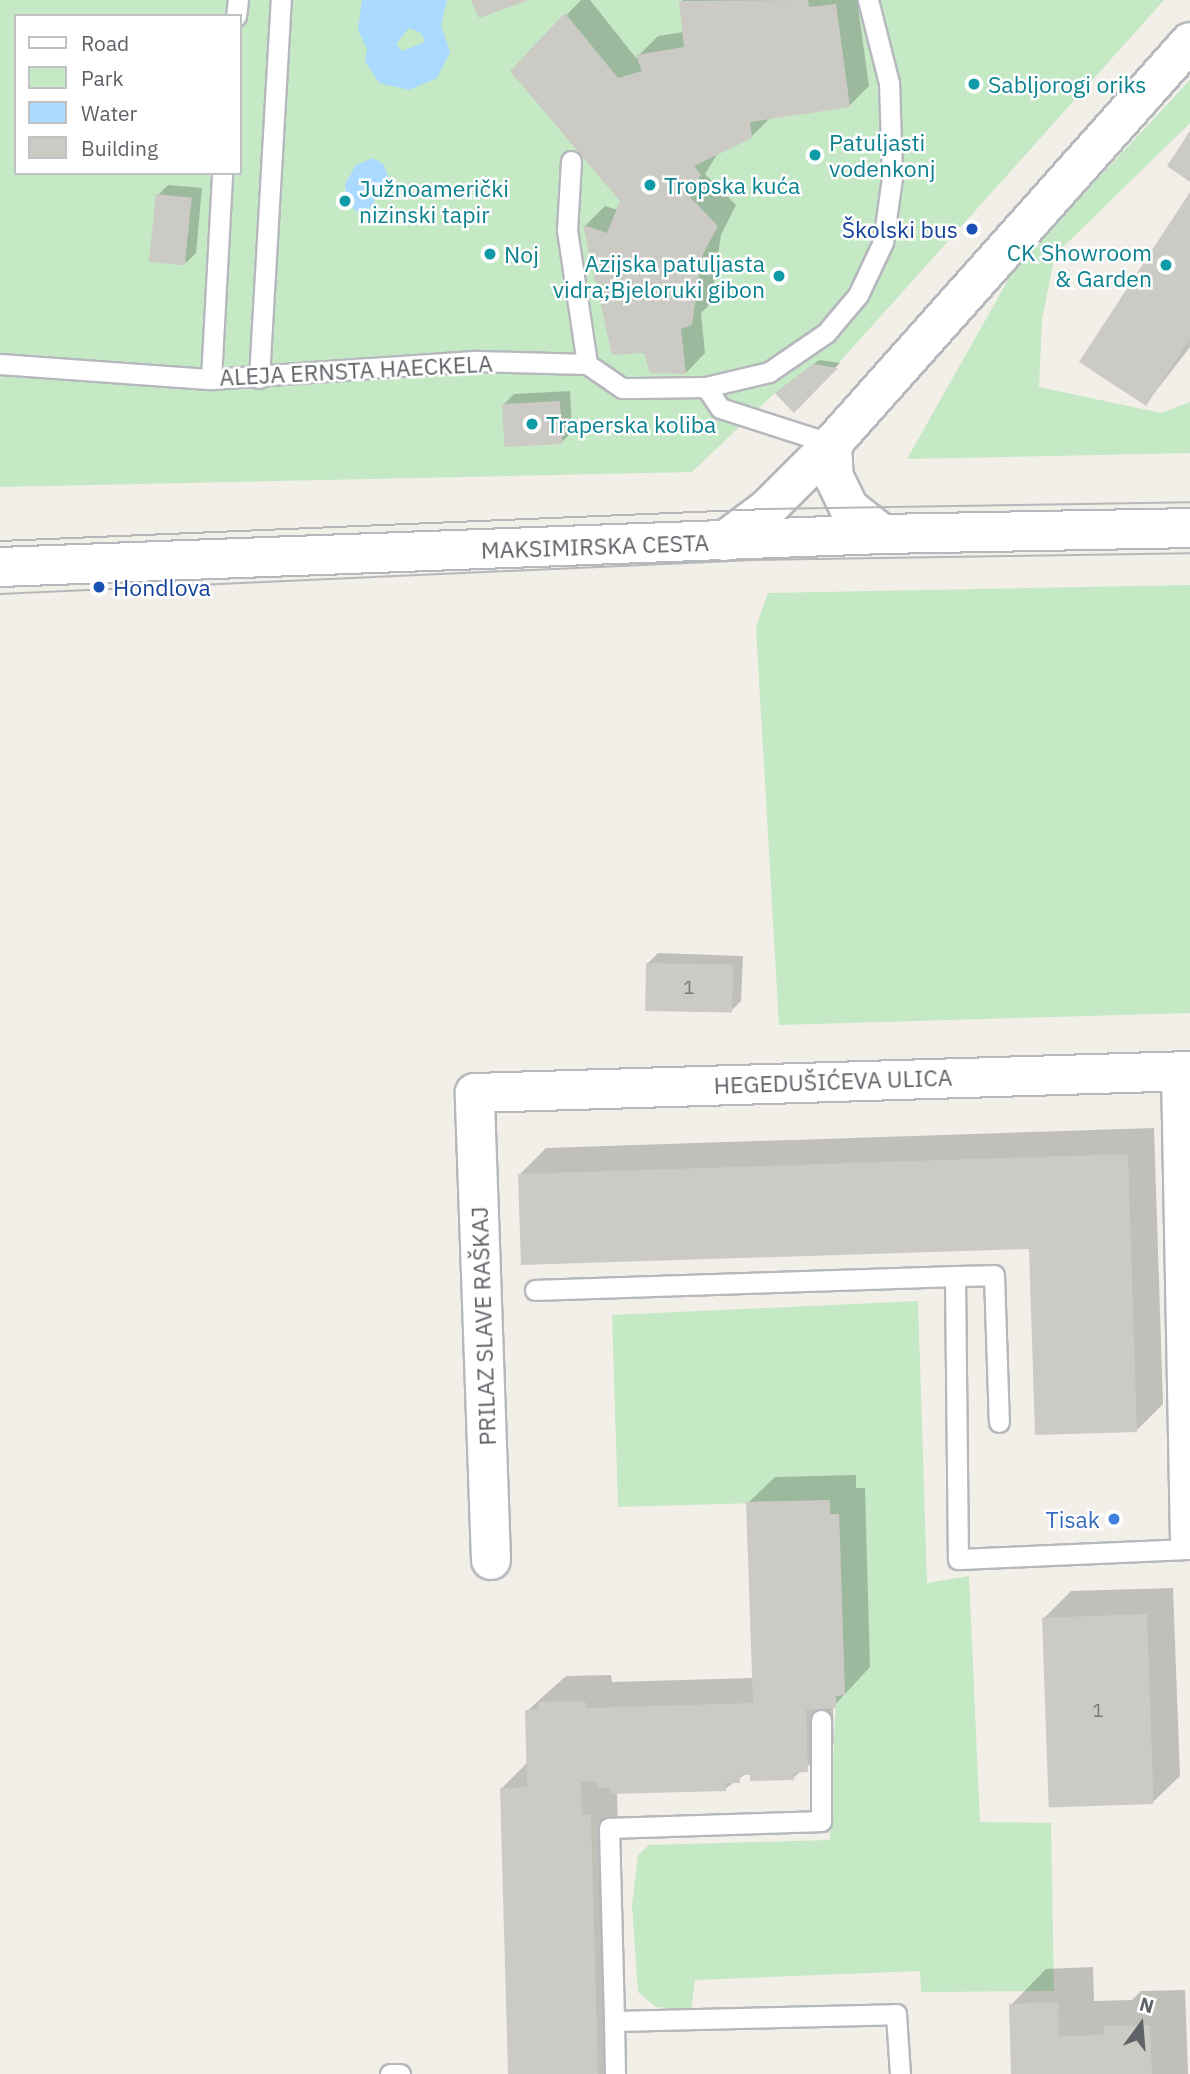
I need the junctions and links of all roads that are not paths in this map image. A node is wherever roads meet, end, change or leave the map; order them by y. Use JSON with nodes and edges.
{"nodes":[{"id":1,"x":281,"y":0,"type":"edge"},
{"id":2,"x":868,"y":0,"type":"edge"},
{"id":3,"x":1190,"y":42,"type":"edge"},
{"id":4,"x":571,"y":161,"type":"dead end"},
{"id":5,"x":222,"y":175,"type":"edge"},
{"id":6,"x":0,"y":364,"type":"edge"},
{"id":7,"x":587,"y":364,"type":"junction"},
{"id":8,"x":258,"y":378,"type":"junction"},
{"id":9,"x":212,"y":379,"type":"junction"},
{"id":10,"x":706,"y":387,"type":"junction"},
{"id":11,"x":832,"y":444,"type":"junction"},
{"id":12,"x":1190,"y":528,"type":"edge"},
{"id":13,"x":882,"y":534,"type":"junction"},
{"id":14,"x":724,"y":541,"type":"junction"},
{"id":15,"x":0,"y":566,"type":"edge"},
{"id":16,"x":1186,"y":1071,"type":"edge"},
{"id":17,"x":475,"y":1093,"type":"joint"},
{"id":18,"x":954,"y":1276,"type":"junction"},
{"id":19,"x":535,"y":1290,"type":"dead end"},
{"id":20,"x":999,"y":1422,"type":"dead end"},
{"id":21,"x":1188,"y":1455,"type":"edge"},
{"id":22,"x":1189,"y":1497,"type":"edge"},
{"id":23,"x":1190,"y":1540,"type":"edge"},
{"id":24,"x":1190,"y":1549,"type":"edge"},
{"id":25,"x":491,"y":1560,"type":"dead end"},
{"id":26,"x":821,"y":1720,"type":"dead end"},
{"id":27,"x":614,"y":2021,"type":"junction"},
{"id":28,"x":390,"y":2074,"type":"edge"},
{"id":29,"x":400,"y":2074,"type":"edge"},
{"id":30,"x":615,"y":2074,"type":"edge"},
{"id":31,"x":900,"y":2074,"type":"edge"}],
"edges":[{"from":1,"to":8,"type":"lane"},
{"from":2,"to":10,"type":"lane"},
{"from":3,"to":11,"type":"street"},
{"from":4,"to":7,"type":"lane"},
{"from":5,"to":9,"type":"lane"},
{"from":6,"to":9,"type":"lane","name":"ALEJA ERNSTA HAECKELA"},
{"from":7,"to":8,"type":"lane","name":"ALEJA ERNSTA HAECKELA"},
{"from":7,"to":10,"type":"lane"},
{"from":8,"to":9,"type":"lane","name":"ALEJA ERNSTA HAECKELA"},
{"from":10,"to":11,"type":"lane"},
{"from":11,"to":13,"type":"street"},
{"from":11,"to":14,"type":"street"},
{"from":12,"to":13,"type":"street","name":"MAKSIMIRSKA CESTA"},
{"from":13,"to":14,"type":"street","name":"MAKSIMIRSKA CESTA"},
{"from":14,"to":15,"type":"street","name":"MAKSIMIRSKA CESTA"},
{"from":16,"to":17,"type":"street","name":"HEGEDUŠIĆEVA ULICA"},
{"from":16,"to":21,"type":"street"},
{"from":17,"to":25,"type":"street","name":"PRILAZ SLAVE RAŠKAJ"},
{"from":18,"to":19,"type":"lane"},
{"from":18,"to":20,"type":"lane"},
{"from":18,"to":24,"type":"lane"},
{"from":21,"to":22,"type":"street"},
{"from":22,"to":23,"type":"street"},
{"from":26,"to":27,"type":"lane"},
{"from":27,"to":30,"type":"lane"},
{"from":27,"to":31,"type":"lane"},
{"from":28,"to":29,"type":"lane"}]}
